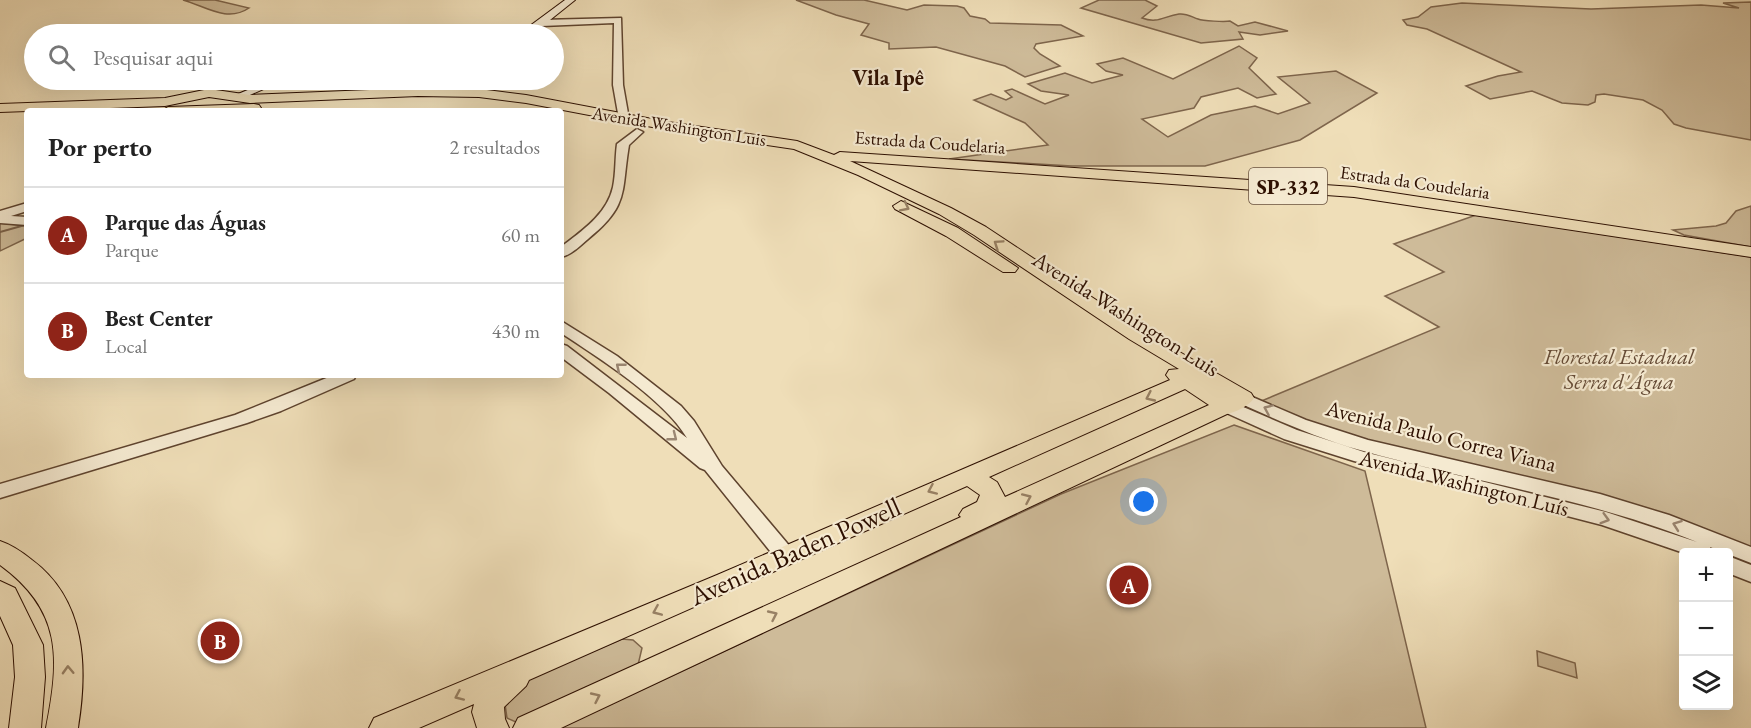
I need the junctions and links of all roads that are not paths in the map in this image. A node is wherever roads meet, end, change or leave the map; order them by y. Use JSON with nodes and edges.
{"nodes":[{"id":1,"x":571,"y":0,"type":"edge"},
{"id":2,"x":580,"y":0,"type":"edge"},
{"id":3,"x":546,"y":23,"type":"junction"},
{"id":4,"x":252,"y":90,"type":"edge"},
{"id":5,"x":259,"y":90,"type":"edge"},
{"id":6,"x":234,"y":102,"type":"edge"},
{"id":7,"x":168,"y":107,"type":"edge"},
{"id":8,"x":132,"y":108,"type":"edge"},
{"id":9,"x":212,"y":108,"type":"edge"},
{"id":10,"x":509,"y":108,"type":"edge"},
{"id":11,"x":24,"y":111,"type":"edge"},
{"id":12,"x":2,"y":114,"type":"edge"},
{"id":13,"x":608,"y":116,"type":"junction"},
{"id":14,"x":564,"y":119,"type":"edge"},
{"id":15,"x":621,"y":119,"type":"junction"},
{"id":16,"x":592,"y":125,"type":"junction"},
{"id":17,"x":637,"y":132,"type":"junction"},
{"id":18,"x":622,"y":148,"type":"junction"},
{"id":19,"x":780,"y":152,"type":"junction"},
{"id":20,"x":820,"y":154,"type":"junction"},
{"id":21,"x":849,"y":160,"type":"junction"},
{"id":22,"x":24,"y":208,"type":"edge"},
{"id":23,"x":0,"y":215,"type":"edge"},
{"id":24,"x":0,"y":219,"type":"edge"},
{"id":25,"x":24,"y":221,"type":"edge"},
{"id":26,"x":564,"y":251,"type":"edge"},
{"id":27,"x":1751,"y":252,"type":"edge"},
{"id":28,"x":564,"y":328,"type":"edge"},
{"id":29,"x":564,"y":351,"type":"edge"},
{"id":30,"x":1194,"y":377,"type":"junction"},
{"id":31,"x":341,"y":378,"type":"edge"},
{"id":32,"x":647,"y":388,"type":"junction"},
{"id":33,"x":1235,"y":402,"type":"junction"},
{"id":34,"x":634,"y":406,"type":"junction"},
{"id":35,"x":715,"y":470,"type":"junction"},
{"id":36,"x":964,"y":476,"type":"junction"},
{"id":37,"x":0,"y":491,"type":"edge"},
{"id":38,"x":1690,"y":548,"type":"edge"},
{"id":39,"x":0,"y":551,"type":"edge"},
{"id":40,"x":786,"y":555,"type":"junction"},
{"id":41,"x":901,"y":555,"type":"junction"},
{"id":42,"x":1751,"y":555,"type":"edge"},
{"id":43,"x":1733,"y":566,"type":"edge"},
{"id":44,"x":1751,"y":574,"type":"edge"},
{"id":45,"x":0,"y":592,"type":"edge"},
{"id":46,"x":526,"y":666,"type":"junction"},
{"id":47,"x":25,"y":728,"type":"edge"},
{"id":48,"x":62,"y":728,"type":"edge"},
{"id":49,"x":385,"y":728,"type":"edge"},
{"id":50,"x":493,"y":728,"type":"edge"},
{"id":51,"x":529,"y":728,"type":"edge"}],
"edges":[{"from":1,"to":3,"type":"main road"},
{"from":2,"to":3,"type":"main road"},
{"from":3,"to":15,"type":"street"},
{"from":4,"to":6,"type":"main road"},
{"from":5,"to":6,"type":"main road"},
{"from":6,"to":7,"type":"main road","name":"Avenida Washington Luis"},
{"from":6,"to":9,"type":"main road","name":"Avenida Washington Luis"},
{"from":6,"to":10,"type":"main road"},
{"from":6,"to":13,"type":"main road","name":"Avenida Washington Luis"},
{"from":7,"to":8,"type":"main road","name":"Avenida Washington Luis"},
{"from":11,"to":12,"type":"main road","name":"Avenida Washington Luis"},
{"from":13,"to":15,"type":"main road","name":"Avenida Washington Luis"},
{"from":13,"to":16,"type":"main road"},
{"from":14,"to":16,"type":"main road","name":"Avenida Washington Luis"},
{"from":15,"to":16,"type":"main road","name":"Avenida Washington Luis"},
{"from":15,"to":17,"type":"main road","name":"Avenida Washington Luis"},
{"from":15,"to":18,"type":"street"},
{"from":15,"to":20,"type":"main road","name":"Avenida Washington Luis"},
{"from":17,"to":18,"type":"street"},
{"from":17,"to":19,"type":"main road","name":"Avenida Washington Luis"},
{"from":18,"to":26,"type":"street"},
{"from":19,"to":20,"type":"main road"},
{"from":19,"to":30,"type":"main road","name":"Avenida Washington Luis","one_way":true},
{"from":20,"to":21,"type":"main road"},
{"from":21,"to":27,"type":"main road","name":"Estrada da Coudelaria","number":"SP-332"},
{"from":30,"to":21,"type":"main road","one_way":true},
{"from":22,"to":23,"type":"street"},
{"from":24,"to":25,"type":"street"},
{"from":32,"to":28,"type":"street","one_way":true},
{"from":29,"to":34,"type":"street"},
{"from":30,"to":33,"type":"main road","name":"Avenida Washington Luis"},
{"from":30,"to":36,"type":"main road","name":"Avenida Baden Powell","one_way":true},
{"from":31,"to":37,"type":"street"},
{"from":32,"to":34,"type":"street"},
{"from":32,"to":35,"type":"street"},
{"from":33,"to":38,"type":"street","name":"Avenida Washington Luís","one_way":true},
{"from":41,"to":33,"type":"main road","name":"Avenida Baden Powell","one_way":true},
{"from":42,"to":33,"type":"street","name":"Avenida Paulo Correa Viana","one_way":true},
{"from":34,"to":35,"type":"street","one_way":true},
{"from":35,"to":40,"type":"street"},
{"from":36,"to":40,"type":"main road","name":"Avenida Baden Powell","one_way":true},
{"from":36,"to":41,"type":"main road"},
{"from":48,"to":39,"type":"main road","one_way":true},
{"from":40,"to":46,"type":"main road","name":"Avenida Baden Powell","one_way":true},
{"from":51,"to":41,"type":"main road","name":"Avenida Baden Powell","one_way":true},
{"from":43,"to":44,"type":"street"},
{"from":45,"to":47,"type":"main road"},
{"from":46,"to":49,"type":"main road","name":"Avenida Baden Powell","one_way":true},
{"from":46,"to":50,"type":"main road"}]}
